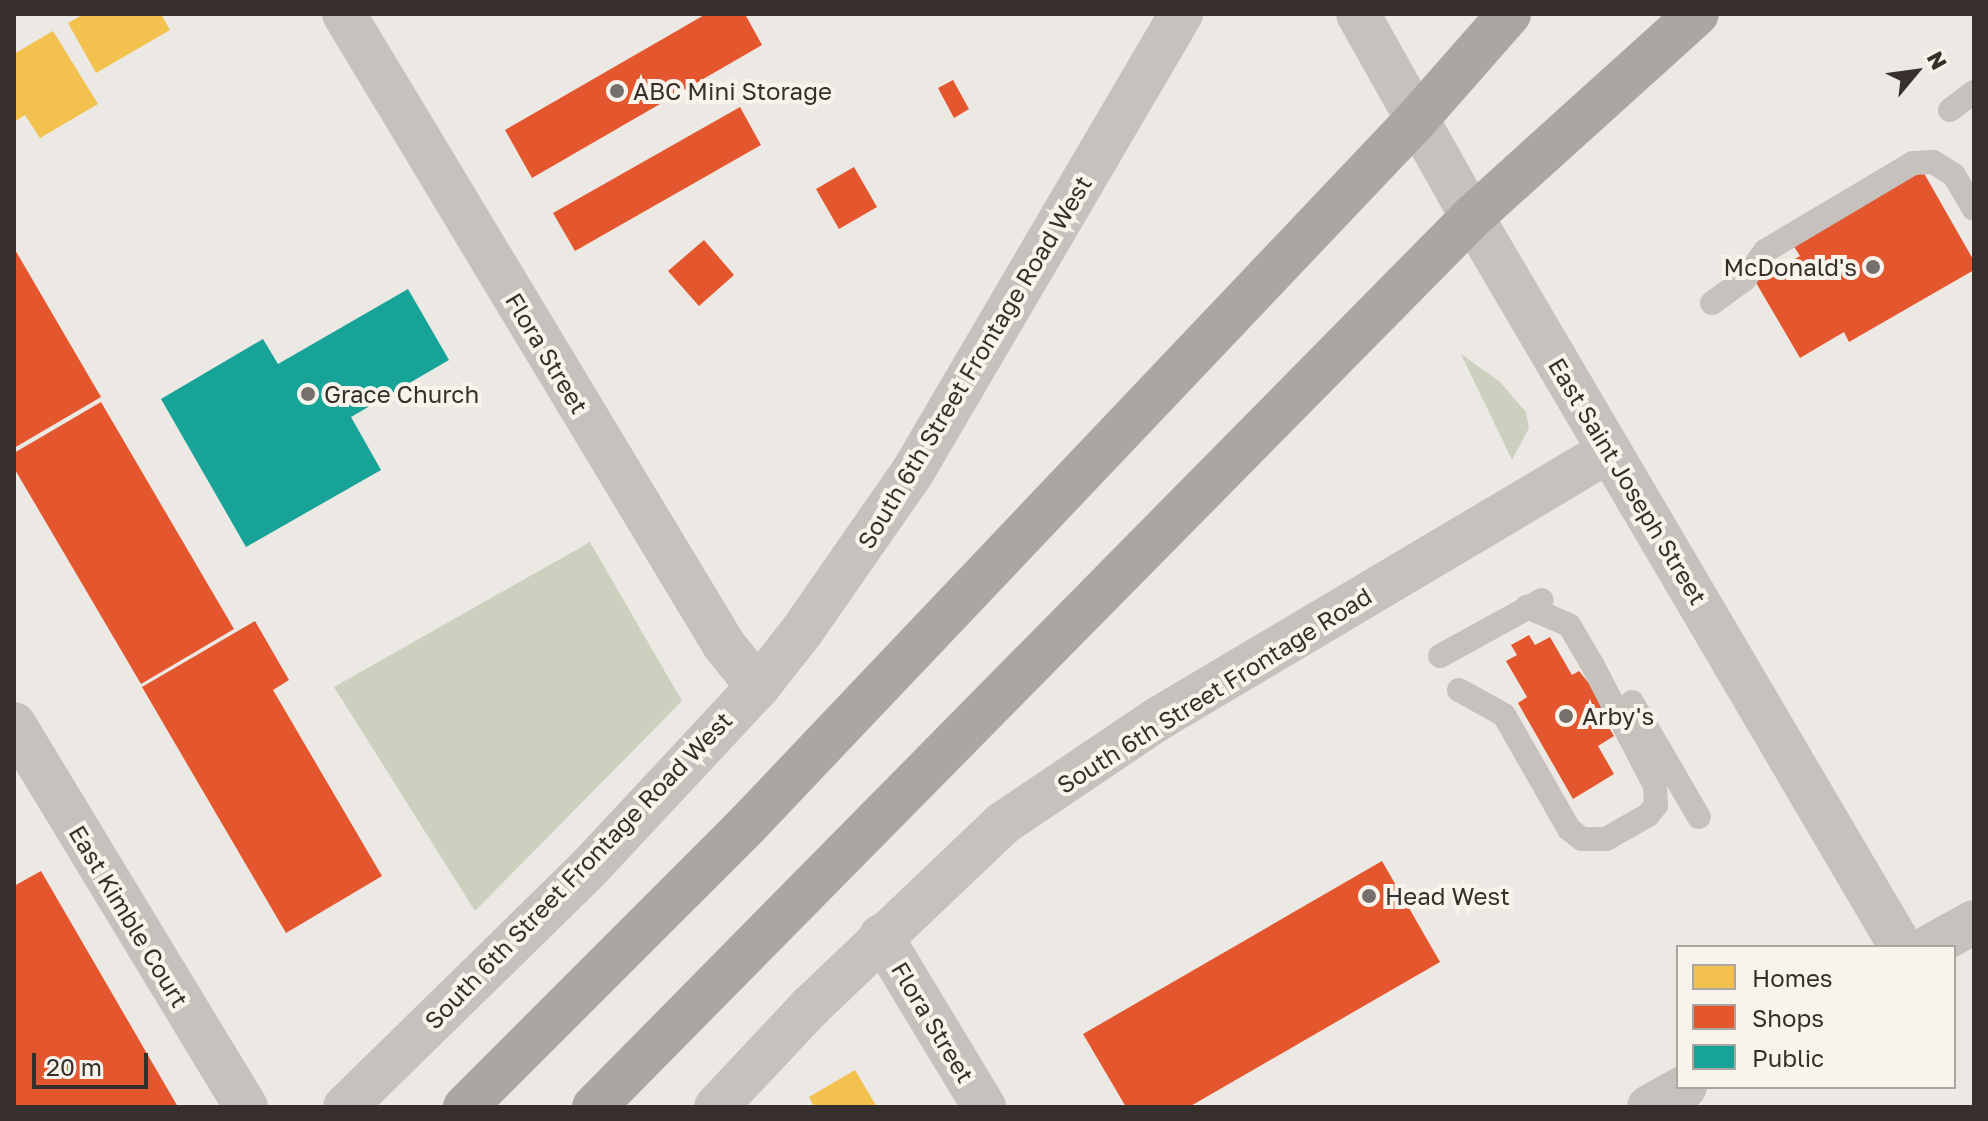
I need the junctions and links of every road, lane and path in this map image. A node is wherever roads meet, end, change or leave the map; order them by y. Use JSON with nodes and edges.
{"nodes":[{"id":1,"x":344,"y":14,"type":"edge"},
{"id":2,"x":1181,"y":14,"type":"edge"},
{"id":3,"x":1358,"y":14,"type":"edge"},
{"id":4,"x":1509,"y":14,"type":"edge"},
{"id":5,"x":1693,"y":22,"type":"edge"},
{"id":6,"x":1974,"y":92,"type":"edge"},
{"id":7,"x":1950,"y":110,"type":"dead end"},
{"id":8,"x":1416,"y":120,"type":"junction"},
{"id":9,"x":1974,"y":209,"type":"edge"},
{"id":10,"x":1472,"y":217,"type":"junction"},
{"id":11,"x":1712,"y":303,"type":"dead end"},
{"id":12,"x":1609,"y":451,"type":"junction"},
{"id":13,"x":1527,"y":607,"type":"junction"},
{"id":14,"x":1440,"y":656,"type":"dead end"},
{"id":15,"x":758,"y":687,"type":"junction"},
{"id":16,"x":1459,"y":690,"type":"dead end"},
{"id":17,"x":14,"y":724,"type":"edge"},
{"id":18,"x":1699,"y":817,"type":"dead end"},
{"id":19,"x":1974,"y":922,"type":"edge"},
{"id":20,"x":881,"y":936,"type":"junction"},
{"id":21,"x":1900,"y":945,"type":"edge"},
{"id":22,"x":1933,"y":945,"type":"edge"},
{"id":23,"x":1681,"y":1089,"type":"edge"},
{"id":24,"x":246,"y":1107,"type":"edge"},
{"id":25,"x":345,"y":1107,"type":"edge"},
{"id":26,"x":465,"y":1107,"type":"edge"},
{"id":27,"x":594,"y":1107,"type":"edge"},
{"id":28,"x":716,"y":1107,"type":"edge"},
{"id":29,"x":984,"y":1107,"type":"edge"},
{"id":30,"x":1649,"y":1107,"type":"edge"}],
"edges":[{"from":1,"to":15,"type":"street","name":"Flora Street"},
{"from":2,"to":15,"type":"street","name":"South 6th Street Frontage Road West"},
{"from":3,"to":8,"type":"street","name":"East Saint Joseph Street"},
{"from":4,"to":8,"type":"main road"},
{"from":5,"to":10,"type":"main road"},
{"from":6,"to":7,"type":"lane"},
{"from":8,"to":10,"type":"street","name":"East Saint Joseph Street"},
{"from":8,"to":26,"type":"main road"},
{"from":9,"to":11,"type":"lane"},
{"from":10,"to":12,"type":"street","name":"East Saint Joseph Street"},
{"from":10,"to":27,"type":"main road"},
{"from":12,"to":20,"type":"street","name":"South 6th Street Frontage Road"},
{"from":12,"to":21,"type":"street","name":"East Saint Joseph Street"},
{"from":13,"to":14,"type":"lane"},
{"from":13,"to":16,"type":"lane"},
{"from":13,"to":18,"type":"lane"},
{"from":15,"to":25,"type":"street","name":"South 6th Street Frontage Road West"},
{"from":17,"to":24,"type":"street","name":"East Kimble Court"},
{"from":19,"to":22,"type":"street"},
{"from":20,"to":28,"type":"street","name":"South 6th Street Frontage Road"},
{"from":20,"to":29,"type":"street","name":"Flora Street"},
{"from":23,"to":30,"type":"street"}]}
